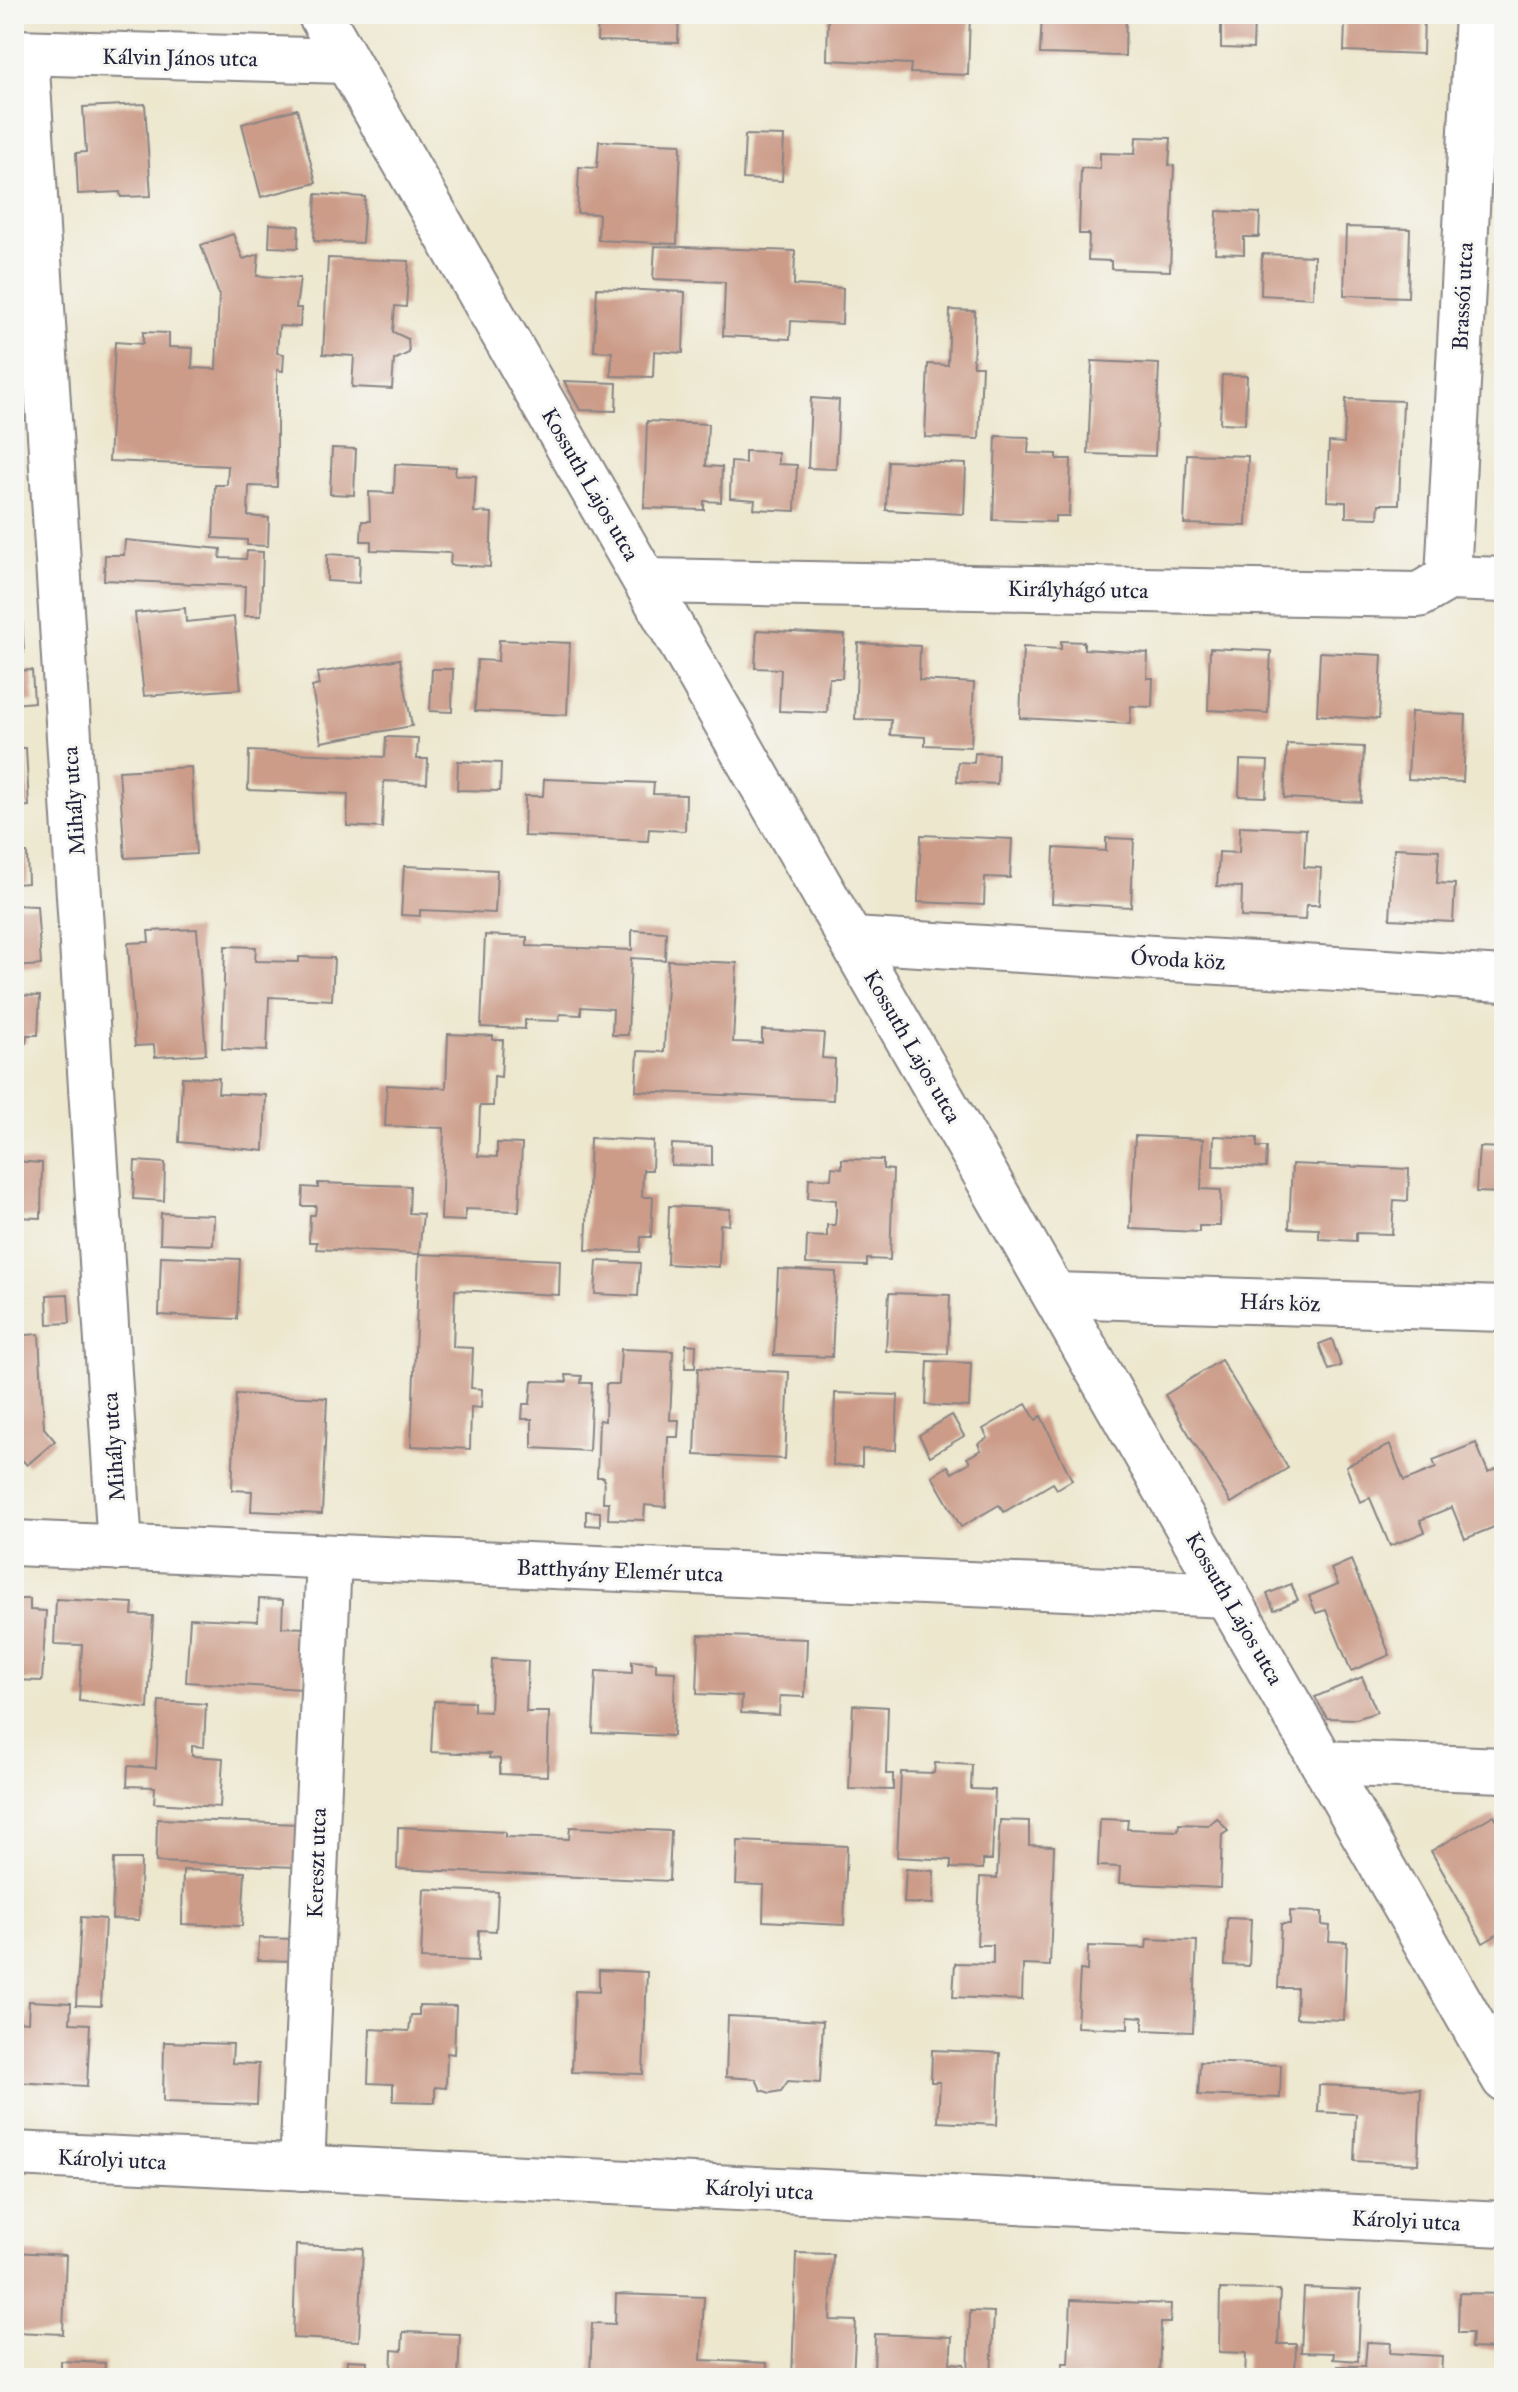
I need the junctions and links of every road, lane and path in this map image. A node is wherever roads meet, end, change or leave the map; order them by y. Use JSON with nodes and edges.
{"nodes":[{"id":1,"x":320,"y":14,"type":"edge"},
{"id":2,"x":1477,"y":14,"type":"edge"},
{"id":3,"x":20,"y":53,"type":"edge"},
{"id":4,"x":346,"y":61,"type":"junction"},
{"id":5,"x":1448,"y":578,"type":"junction"},
{"id":6,"x":1504,"y":580,"type":"edge"},
{"id":7,"x":647,"y":581,"type":"junction"},
{"id":8,"x":853,"y":940,"type":"junction"},
{"id":9,"x":1504,"y":979,"type":"edge"},
{"id":10,"x":1055,"y":1295,"type":"junction"},
{"id":11,"x":1504,"y":1309,"type":"edge"},
{"id":12,"x":14,"y":1543,"type":"edge"},
{"id":13,"x":120,"y":1548,"type":"junction"},
{"id":14,"x":329,"y":1558,"type":"junction"},
{"id":15,"x":1227,"y":1595,"type":"junction"},
{"id":16,"x":1323,"y":1763,"type":"junction"},
{"id":17,"x":1504,"y":1770,"type":"edge"},
{"id":18,"x":1504,"y":2079,"type":"edge"},
{"id":19,"x":14,"y":2154,"type":"edge"},
{"id":20,"x":302,"y":2168,"type":"junction"},
{"id":21,"x":1504,"y":2224,"type":"edge"}],
"edges":[{"from":1,"to":4,"type":"street","name":"Kossuth Lajos utca"},
{"from":2,"to":5,"type":"street","name":"Brassói utca"},
{"from":3,"to":4,"type":"street","name":"Kálvin János utca"},
{"from":3,"to":13,"type":"street","name":"Mihály utca"},
{"from":4,"to":7,"type":"street","name":"Kossuth Lajos utca"},
{"from":5,"to":6,"type":"street","name":"Királyhágó utca"},
{"from":5,"to":7,"type":"street","name":"Királyhágó utca"},
{"from":7,"to":8,"type":"street","name":"Kossuth Lajos utca"},
{"from":8,"to":9,"type":"street","name":"Óvoda köz"},
{"from":8,"to":10,"type":"street","name":"Kossuth Lajos utca"},
{"from":10,"to":11,"type":"street","name":"Hárs köz"},
{"from":10,"to":15,"type":"street","name":"Kossuth Lajos utca"},
{"from":12,"to":13,"type":"street","name":"Batthyány Elemér utca"},
{"from":13,"to":14,"type":"street","name":"Batthyány Elemér utca"},
{"from":14,"to":15,"type":"street","name":"Batthyány Elemér utca"},
{"from":14,"to":20,"type":"street","name":"Kereszt utca"},
{"from":15,"to":16,"type":"street","name":"Kossuth Lajos utca"},
{"from":16,"to":17,"type":"street"},
{"from":16,"to":18,"type":"street","name":"Kossuth Lajos utca"},
{"from":19,"to":20,"type":"street","name":"Károlyi utca"},
{"from":20,"to":21,"type":"street","name":"Károlyi utca"}]}
